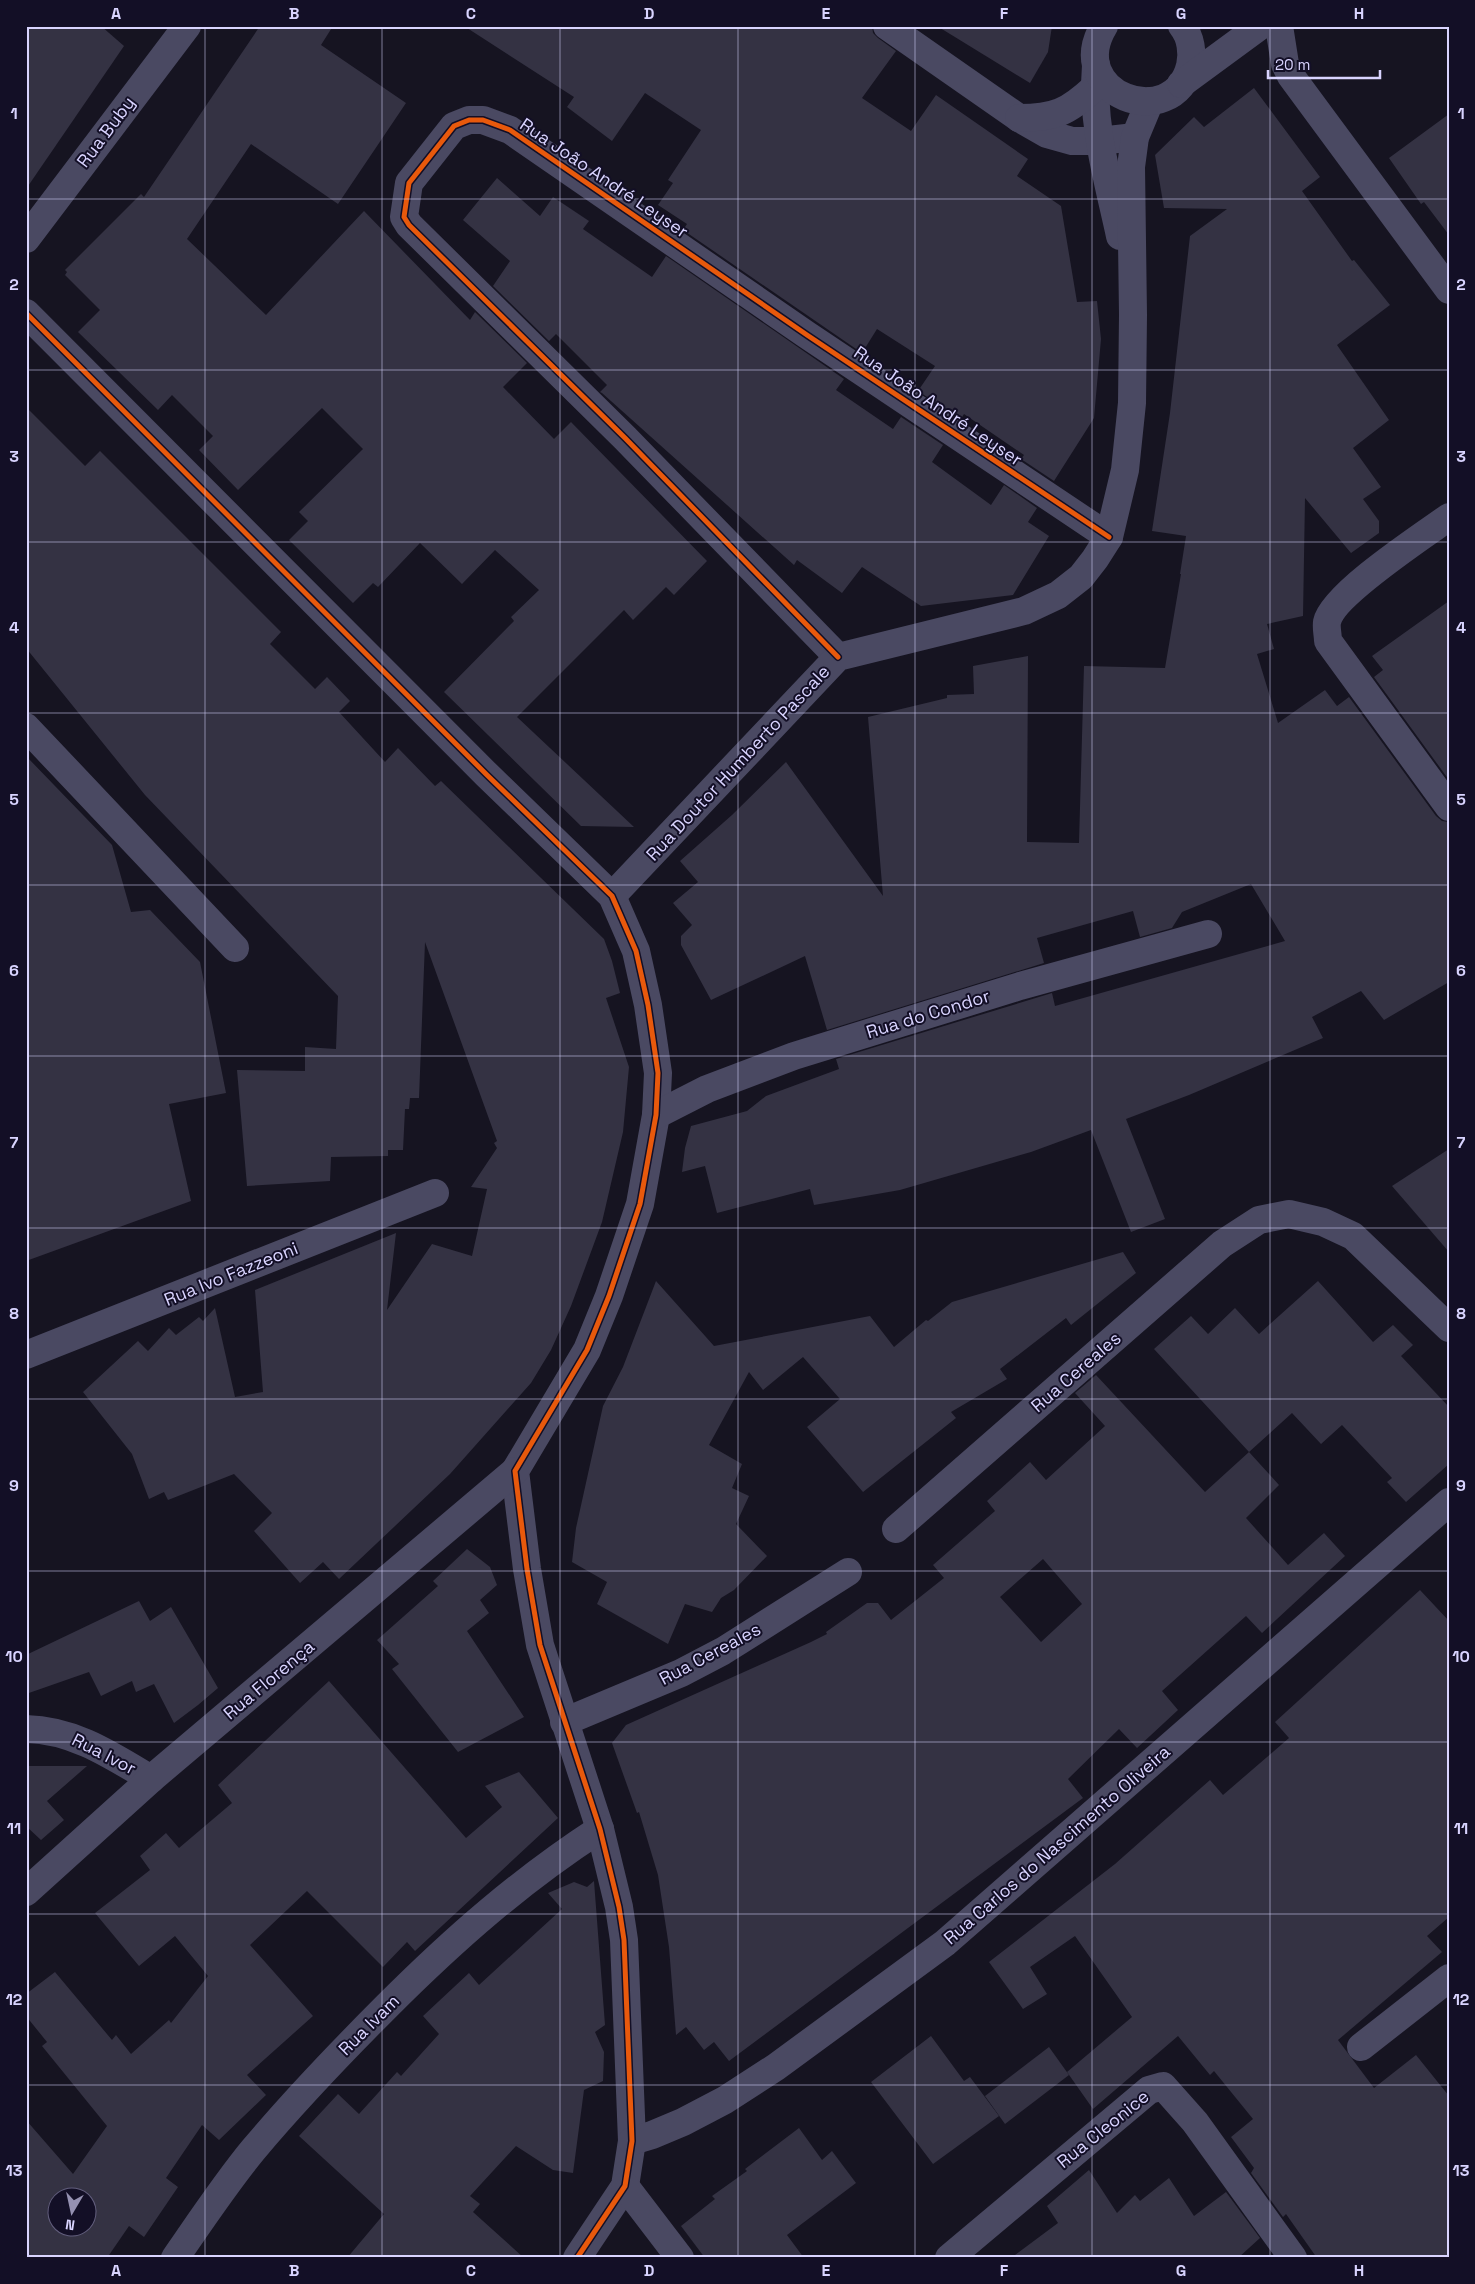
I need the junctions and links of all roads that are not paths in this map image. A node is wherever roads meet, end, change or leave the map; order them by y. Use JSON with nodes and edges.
{"nodes":[{"id":1,"x":187,"y":26,"type":"edge"},
{"id":2,"x":887,"y":26,"type":"edge"},
{"id":3,"x":1182,"y":26,"type":"edge"},
{"id":4,"x":1260,"y":26,"type":"edge"},
{"id":5,"x":1279,"y":26,"type":"edge"},
{"id":6,"x":1095,"y":51,"type":"edge"},
{"id":7,"x":1181,"y":84,"type":"junction"},
{"id":8,"x":1150,"y":102,"type":"junction"},
{"id":9,"x":1019,"y":118,"type":"junction"},
{"id":10,"x":1135,"y":137,"type":"junction"},
{"id":11,"x":1099,"y":141,"type":"junction"},
{"id":12,"x":26,"y":238,"type":"edge"},
{"id":13,"x":1449,"y":290,"type":"edge"},
{"id":14,"x":1133,"y":299,"type":"junction"},
{"id":15,"x":26,"y":313,"type":"edge"},
{"id":16,"x":1449,"y":517,"type":"edge"},
{"id":17,"x":1109,"y":536,"type":"junction"},
{"id":18,"x":838,"y":657,"type":"junction"},
{"id":19,"x":26,"y":727,"type":"edge"},
{"id":20,"x":1449,"y":807,"type":"edge"},
{"id":21,"x":612,"y":896,"type":"junction"},
{"id":22,"x":1208,"y":934,"type":"dead end"},
{"id":23,"x":235,"y":948,"type":"dead end"},
{"id":24,"x":656,"y":1115,"type":"junction"},
{"id":25,"x":435,"y":1193,"type":"dead end"},
{"id":26,"x":1449,"y":1328,"type":"edge"},
{"id":27,"x":26,"y":1355,"type":"edge"},
{"id":28,"x":515,"y":1472,"type":"junction"},
{"id":29,"x":1449,"y":1502,"type":"edge"},
{"id":30,"x":896,"y":1529,"type":"dead end"},
{"id":31,"x":848,"y":1572,"type":"dead end"},
{"id":32,"x":564,"y":1722,"type":"junction"},
{"id":33,"x":26,"y":1729,"type":"edge"},
{"id":34,"x":151,"y":1779,"type":"junction"},
{"id":35,"x":600,"y":1829,"type":"junction"},
{"id":36,"x":26,"y":1892,"type":"edge"},
{"id":37,"x":1449,"y":1978,"type":"edge"},
{"id":38,"x":1361,"y":2046,"type":"dead end"},
{"id":39,"x":632,"y":2141,"type":"junction"},
{"id":40,"x":624,"y":2186,"type":"junction"},
{"id":41,"x":175,"y":2258,"type":"edge"},
{"id":42,"x":577,"y":2258,"type":"edge"},
{"id":43,"x":680,"y":2258,"type":"edge"},
{"id":44,"x":949,"y":2258,"type":"edge"},
{"id":45,"x":1293,"y":2258,"type":"edge"}],
"edges":[{"from":1,"to":12,"type":"street","name":"Rua Buby"},
{"from":2,"to":9,"type":"street"},
{"from":3,"to":7,"type":"street"},
{"from":4,"to":7,"type":"street"},
{"from":5,"to":13,"type":"street"},
{"from":6,"to":8,"type":"street"},
{"from":6,"to":9,"type":"street"},
{"from":6,"to":11,"type":"street","name":"Rua Doutor Humberto Pascale"},
{"from":7,"to":8,"type":"street"},
{"from":8,"to":10,"type":"street","name":"Rua Doutor Humberto Pascale"},
{"from":9,"to":11,"type":"street"},
{"from":10,"to":11,"type":"street"},
{"from":10,"to":14,"type":"street","name":"Rua Doutor Humberto Pascale"},
{"from":11,"to":14,"type":"street","name":"Rua Doutor Humberto Pascale"},
{"from":14,"to":17,"type":"street","name":"Rua Doutor Humberto Pascale"},
{"from":15,"to":21,"type":"street"},
{"from":16,"to":20,"type":"street"},
{"from":17,"to":18,"type":"street","name":"Rua Doutor Humberto Pascale"},
{"from":17,"to":18,"type":"street","name":"Rua João André Leyser"},
{"from":18,"to":21,"type":"street","name":"Rua Doutor Humberto Pascale"},
{"from":19,"to":23,"type":"street"},
{"from":21,"to":24,"type":"street","name":"Rua Florença"},
{"from":22,"to":24,"type":"street","name":"Rua do Condor"},
{"from":24,"to":28,"type":"street","name":"Rua Florença"},
{"from":25,"to":27,"type":"street","name":"Rua Ivo Fazzeoni"},
{"from":26,"to":30,"type":"street","name":"Rua Cereales"},
{"from":28,"to":32,"type":"street"},
{"from":28,"to":34,"type":"street","name":"Rua Florença"},
{"from":29,"to":39,"type":"street","name":"Rua Carlos do Nascimento Oliveira"},
{"from":31,"to":32,"type":"street","name":"Rua Cereales"},
{"from":32,"to":35,"type":"street"},
{"from":33,"to":34,"type":"street","name":"Rua Ivor"},
{"from":34,"to":36,"type":"street","name":"Rua Florença"},
{"from":35,"to":39,"type":"street"},
{"from":35,"to":41,"type":"street","name":"Rua Ivam"},
{"from":37,"to":38,"type":"street"},
{"from":39,"to":40,"type":"street"},
{"from":40,"to":42,"type":"street"},
{"from":40,"to":43,"type":"street"},
{"from":44,"to":45,"type":"street","name":"Rua Cleonice"}]}
